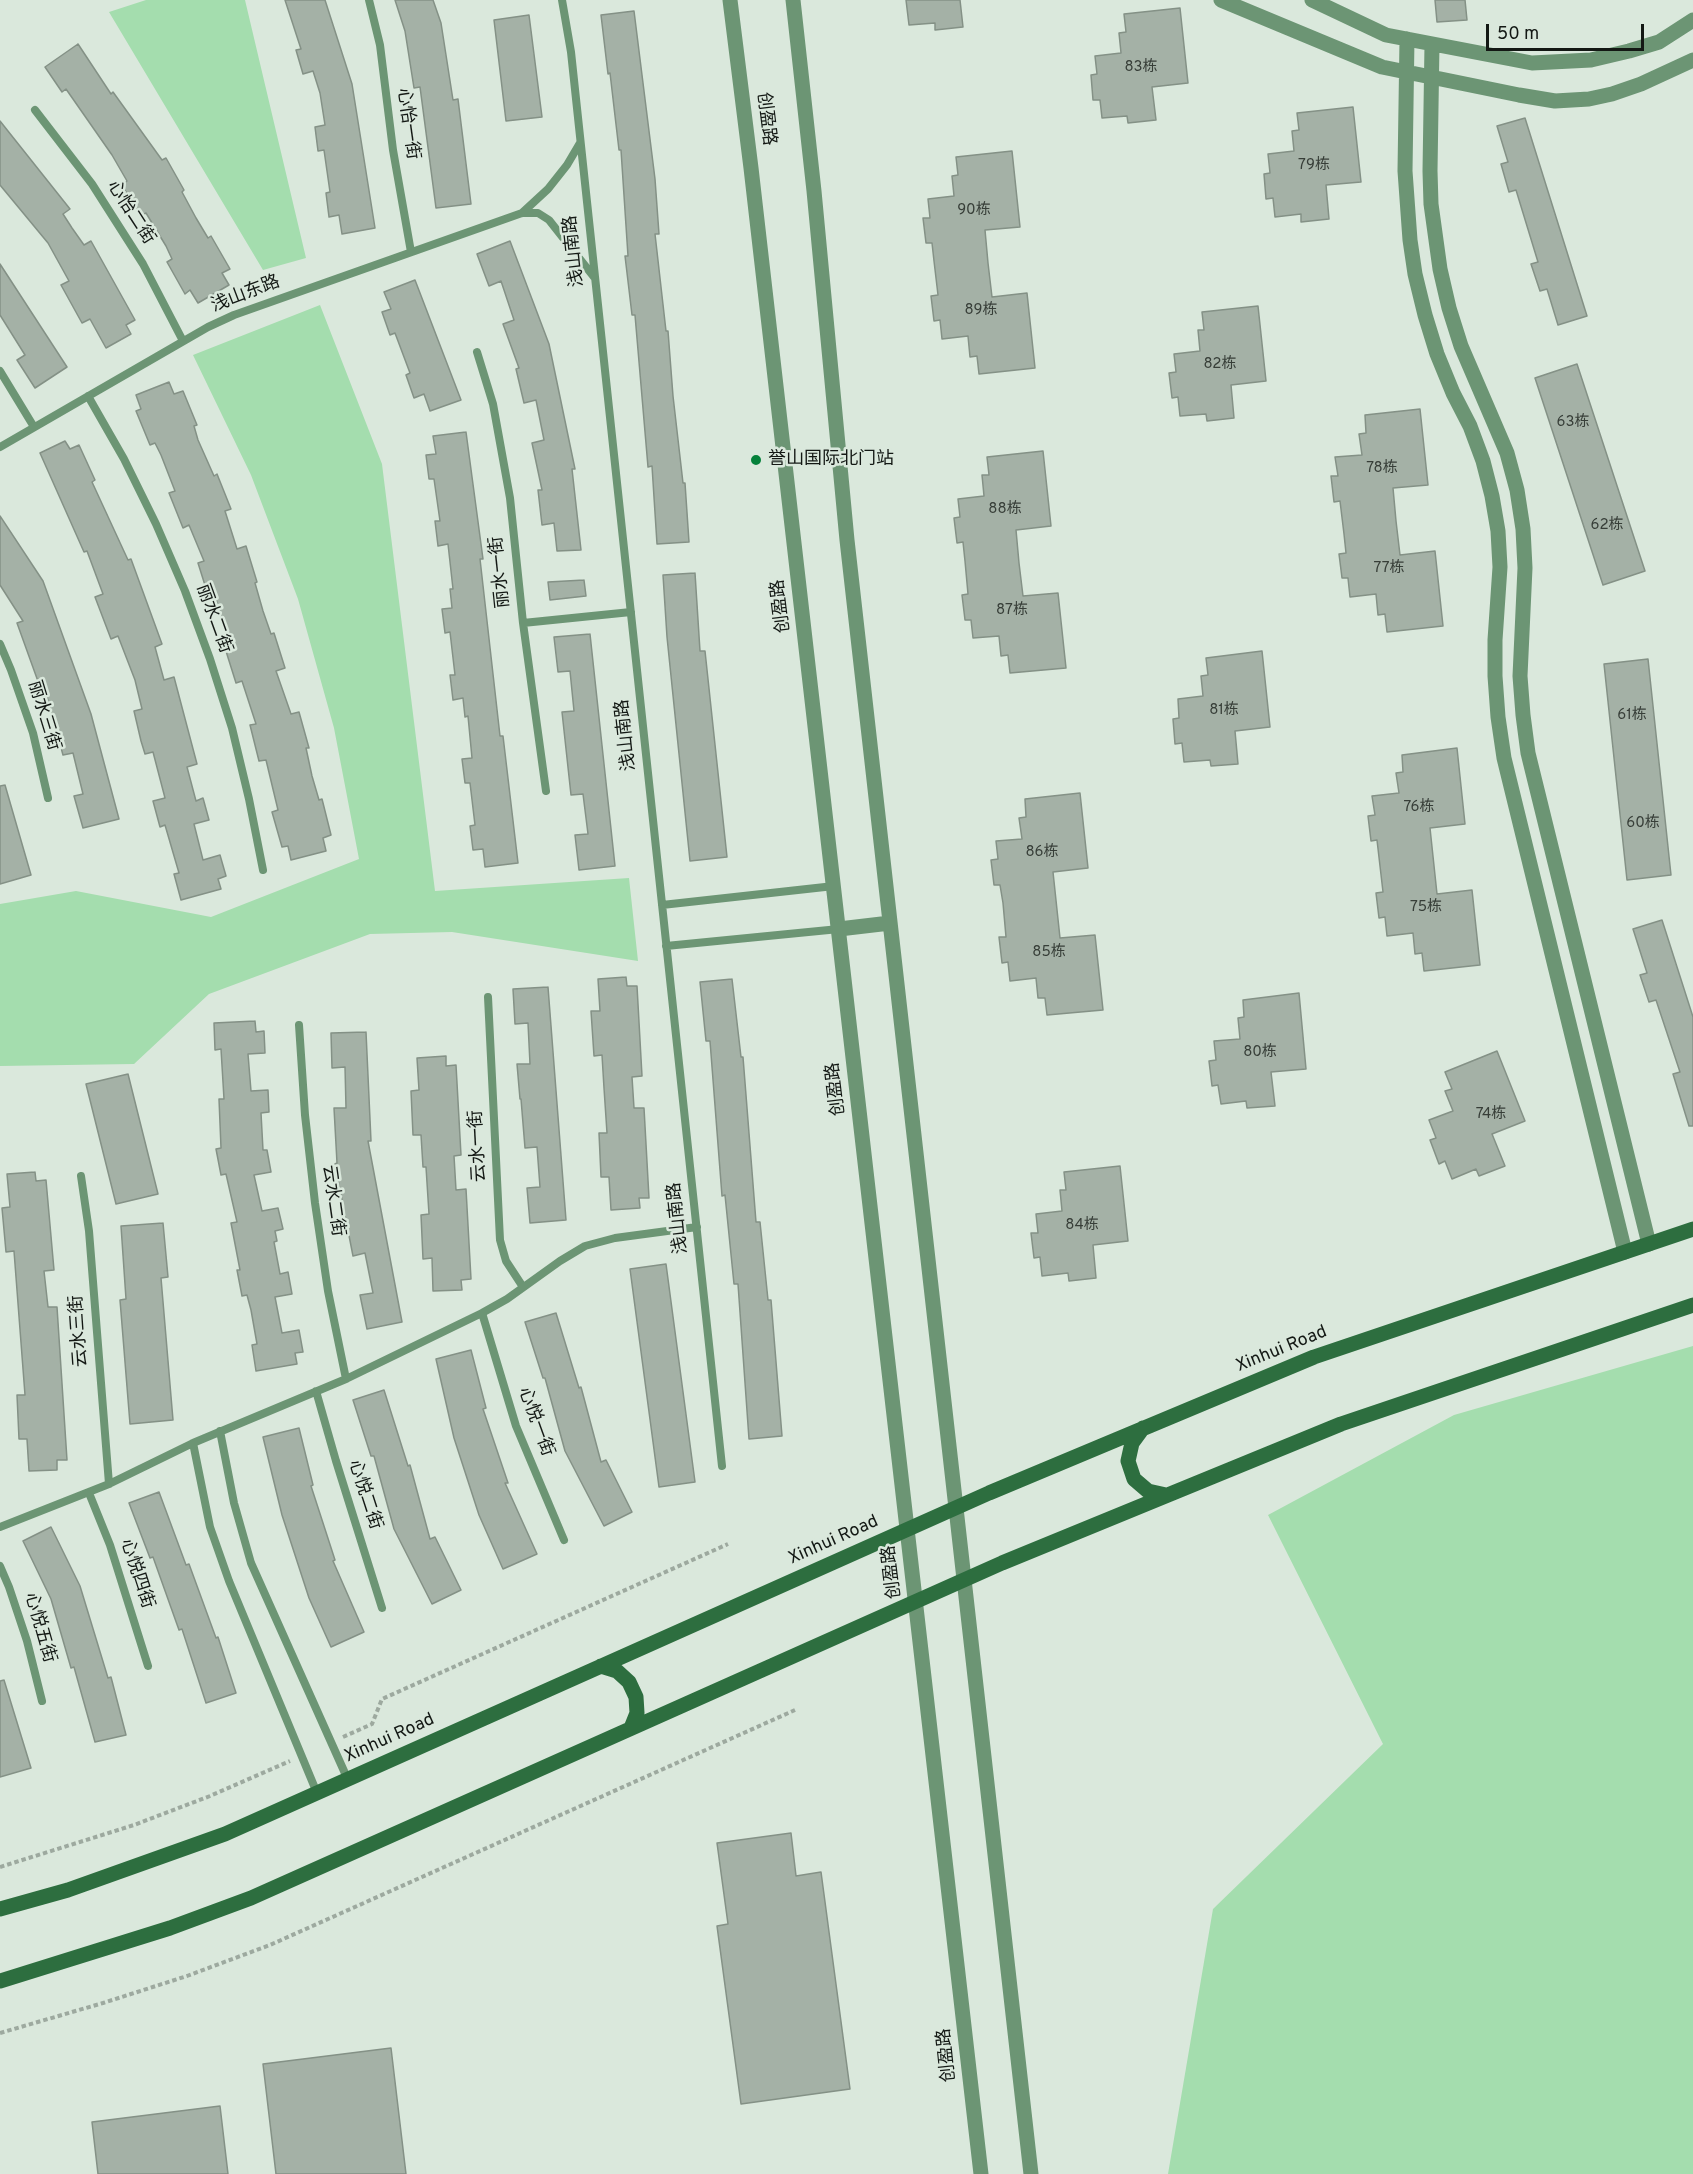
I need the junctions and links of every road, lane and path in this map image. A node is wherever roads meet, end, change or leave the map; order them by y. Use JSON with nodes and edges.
{"nodes":[{"id":1,"x":369,"y":0,"type":"edge"},
{"id":2,"x":562,"y":0,"type":"edge"},
{"id":3,"x":730,"y":0,"type":"edge"},
{"id":4,"x":793,"y":0,"type":"edge"},
{"id":5,"x":1221,"y":0,"type":"edge"},
{"id":6,"x":1312,"y":0,"type":"edge"},
{"id":7,"x":1693,"y":20,"type":"edge"},
{"id":8,"x":1407,"y":39,"type":"junction"},
{"id":9,"x":1432,"y":44,"type":"junction"},
{"id":10,"x":1693,"y":60,"type":"edge"},
{"id":11,"x":1407,"y":72,"type":"junction"},
{"id":12,"x":1432,"y":77,"type":"junction"},
{"id":13,"x":35,"y":110,"type":"dead end"},
{"id":14,"x":580,"y":143,"type":"junction"},
{"id":15,"x":522,"y":213,"type":"junction"},
{"id":16,"x":411,"y":252,"type":"junction"},
{"id":17,"x":595,"y":278,"type":"junction"},
{"id":18,"x":183,"y":341,"type":"junction"},
{"id":19,"x":477,"y":352,"type":"dead end"},
{"id":20,"x":0,"y":371,"type":"edge"},
{"id":21,"x":88,"y":396,"type":"junction"},
{"id":22,"x":34,"y":427,"type":"junction"},
{"id":23,"x":0,"y":447,"type":"edge"},
{"id":24,"x":631,"y":612,"type":"junction"},
{"id":25,"x":523,"y":623,"type":"junction"},
{"id":26,"x":0,"y":644,"type":"edge"},
{"id":27,"x":546,"y":791,"type":"dead end"},
{"id":28,"x":48,"y":798,"type":"dead end"},
{"id":29,"x":263,"y":870,"type":"dead end"},
{"id":30,"x":834,"y":886,"type":"junction"},
{"id":31,"x":662,"y":905,"type":"junction"},
{"id":32,"x":890,"y":922,"type":"junction"},
{"id":33,"x":838,"y":929,"type":"junction"},
{"id":34,"x":666,"y":946,"type":"junction"},
{"id":35,"x":488,"y":997,"type":"dead end"},
{"id":36,"x":299,"y":1026,"type":"dead end"},
{"id":37,"x":81,"y":1176,"type":"dead end"},
{"id":38,"x":697,"y":1227,"type":"junction"},
{"id":39,"x":1693,"y":1229,"type":"edge"},
{"id":40,"x":1649,"y":1244,"type":"junction"},
{"id":41,"x":1625,"y":1252,"type":"junction"},
{"id":42,"x":523,"y":1287,"type":"junction"},
{"id":43,"x":1693,"y":1305,"type":"edge"},
{"id":44,"x":482,"y":1313,"type":"junction"},
{"id":45,"x":345,"y":1379,"type":"junction"},
{"id":46,"x":316,"y":1391,"type":"junction"},
{"id":47,"x":1143,"y":1428,"type":"junction"},
{"id":48,"x":220,"y":1431,"type":"junction"},
{"id":49,"x":193,"y":1443,"type":"junction"},
{"id":50,"x":722,"y":1466,"type":"dead end"},
{"id":51,"x":109,"y":1484,"type":"junction"},
{"id":52,"x":90,"y":1493,"type":"junction"},
{"id":53,"x":1166,"y":1495,"type":"junction"},
{"id":54,"x":956,"y":1507,"type":"junction"},
{"id":55,"x":0,"y":1527,"type":"edge"},
{"id":56,"x":908,"y":1529,"type":"junction"},
{"id":57,"x":564,"y":1540,"type":"dead end"},
{"id":58,"x":728,"y":1544,"type":"dead end"},
{"id":59,"x":0,"y":1566,"type":"edge"},
{"id":60,"x":964,"y":1579,"type":"junction"},
{"id":61,"x":916,"y":1601,"type":"junction"},
{"id":62,"x":382,"y":1608,"type":"dead end"},
{"id":63,"x":148,"y":1666,"type":"dead end"},
{"id":64,"x":602,"y":1666,"type":"junction"},
{"id":65,"x":42,"y":1701,"type":"dead end"},
{"id":66,"x":795,"y":1710,"type":"dead end"},
{"id":67,"x":631,"y":1728,"type":"junction"},
{"id":68,"x":331,"y":1742,"type":"junction"},
{"id":69,"x":301,"y":1756,"type":"junction"},
{"id":70,"x":348,"y":1780,"type":"junction"},
{"id":71,"x":317,"y":1793,"type":"junction"},
{"id":72,"x":0,"y":1867,"type":"edge"},
{"id":73,"x":0,"y":1909,"type":"edge"},
{"id":74,"x":0,"y":1981,"type":"edge"},
{"id":75,"x":0,"y":2033,"type":"edge"},
{"id":76,"x":981,"y":2174,"type":"edge"},
{"id":77,"x":1030,"y":2174,"type":"edge"}],
"edges":[{"from":1,"to":16,"type":"lane","name":"心怡一街"},
{"from":2,"to":14,"type":"lane","name":"浅山南路"},
{"from":3,"to":30,"type":"street","name":"创盈路"},
{"from":4,"to":32,"type":"street"},
{"from":5,"to":11,"type":"street"},
{"from":6,"to":8,"type":"street"},
{"from":7,"to":9,"type":"street"},
{"from":8,"to":9,"type":"street"},
{"from":8,"to":11,"type":"street"},
{"from":9,"to":12,"type":"street"},
{"from":10,"to":12,"type":"street"},
{"from":11,"to":12,"type":"street"},
{"from":11,"to":41,"type":"street"},
{"from":12,"to":40,"type":"street"},
{"from":13,"to":18,"type":"lane","name":"心怡二街"},
{"from":14,"to":15,"type":"lane","name":"浅山东路"},
{"from":14,"to":17,"type":"lane","name":"浅山南路"},
{"from":15,"to":16,"type":"lane","name":"浅山东路"},
{"from":15,"to":17,"type":"lane"},
{"from":16,"to":18,"type":"lane","name":"浅山东路"},
{"from":17,"to":24,"type":"lane","name":"浅山南路"},
{"from":18,"to":21,"type":"lane","name":"浅山东路"},
{"from":19,"to":25,"type":"lane","name":"丽水一街"},
{"from":20,"to":22,"type":"lane"},
{"from":21,"to":22,"type":"lane","name":"浅山东路"},
{"from":21,"to":29,"type":"lane","name":"丽水二街"},
{"from":22,"to":23,"type":"lane","name":"浅山东路"},
{"from":24,"to":25,"type":"lane"},
{"from":24,"to":31,"type":"lane","name":"浅山南路"},
{"from":25,"to":27,"type":"lane","name":"丽水一街"},
{"from":26,"to":28,"type":"lane","name":"丽水三街"},
{"from":30,"to":31,"type":"lane"},
{"from":30,"to":33,"type":"street","name":"创盈路"},
{"from":31,"to":34,"type":"lane","name":"浅山南路"},
{"from":32,"to":33,"type":"street"},
{"from":32,"to":54,"type":"street"},
{"from":33,"to":34,"type":"lane"},
{"from":33,"to":56,"type":"street","name":"创盈路"},
{"from":34,"to":38,"type":"lane","name":"浅山南路"},
{"from":35,"to":42,"type":"lane","name":"云水一街"},
{"from":36,"to":45,"type":"lane","name":"云水二街"},
{"from":37,"to":51,"type":"lane","name":"云水三街"},
{"from":38,"to":42,"type":"lane"},
{"from":38,"to":50,"type":"lane","name":"浅山南路"},
{"from":39,"to":40,"type":"main road","name":"Xinhui Road"},
{"from":40,"to":41,"type":"main road","name":"Xinhui Road"},
{"from":41,"to":47,"type":"main road","name":"Xinhui Road"},
{"from":42,"to":44,"type":"lane"},
{"from":43,"to":53,"type":"main road"},
{"from":44,"to":45,"type":"lane"},
{"from":44,"to":57,"type":"lane","name":"心悦一街"},
{"from":45,"to":46,"type":"lane"},
{"from":46,"to":48,"type":"lane"},
{"from":46,"to":62,"type":"lane","name":"心悦二街"},
{"from":47,"to":53,"type":"main road"},
{"from":47,"to":54,"type":"main road","name":"Xinhui Road"},
{"from":48,"to":49,"type":"lane"},
{"from":48,"to":68,"type":"lane"},
{"from":49,"to":51,"type":"lane"},
{"from":49,"to":69,"type":"lane"},
{"from":51,"to":52,"type":"lane"},
{"from":52,"to":55,"type":"lane"},
{"from":52,"to":63,"type":"lane","name":"心悦四街"},
{"from":53,"to":60,"type":"main road"},
{"from":54,"to":56,"type":"main road","name":"Xinhui Road"},
{"from":54,"to":60,"type":"street"},
{"from":56,"to":61,"type":"street","name":"创盈路"},
{"from":56,"to":64,"type":"main road","name":"Xinhui Road"},
{"from":58,"to":68,"type":"path"},
{"from":59,"to":65,"type":"lane","name":"心悦五街"},
{"from":60,"to":61,"type":"main road"},
{"from":60,"to":77,"type":"street"},
{"from":61,"to":67,"type":"main road"},
{"from":61,"to":76,"type":"street","name":"创盈路"},
{"from":64,"to":67,"type":"main road"},
{"from":64,"to":70,"type":"main road","name":"Xinhui Road"},
{"from":66,"to":75,"type":"path"},
{"from":67,"to":74,"type":"main road"},
{"from":68,"to":70,"type":"lane"},
{"from":69,"to":71,"type":"lane"},
{"from":69,"to":72,"type":"path"},
{"from":70,"to":71,"type":"main road","name":"Xinhui Road"},
{"from":71,"to":73,"type":"main road","name":"Xinhui Road"}]}
